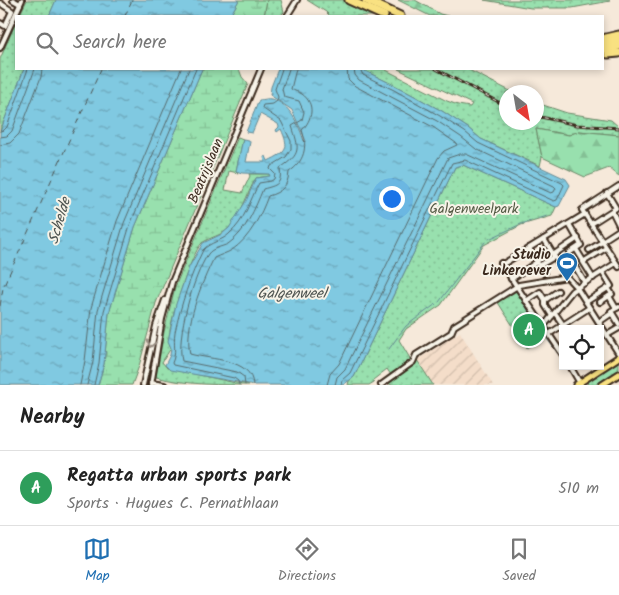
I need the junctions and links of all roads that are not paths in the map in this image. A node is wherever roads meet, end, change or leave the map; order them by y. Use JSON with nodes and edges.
{"nodes":[{"id":1,"x":13,"y":0,"type":"edge"},
{"id":2,"x":297,"y":0,"type":"edge"},
{"id":3,"x":349,"y":0,"type":"edge"},
{"id":4,"x":366,"y":0,"type":"edge"},
{"id":5,"x":21,"y":2,"type":"edge"},
{"id":6,"x":0,"y":3,"type":"edge"},
{"id":7,"x":288,"y":15,"type":"edge"},
{"id":8,"x":382,"y":15,"type":"edge"},
{"id":9,"x":398,"y":15,"type":"edge"},
{"id":10,"x":0,"y":23,"type":"edge"},
{"id":11,"x":619,"y":35,"type":"edge"},
{"id":12,"x":2,"y":36,"type":"edge"},
{"id":13,"x":619,"y":40,"type":"edge"},
{"id":14,"x":605,"y":46,"type":"edge"},
{"id":15,"x":619,"y":46,"type":"edge"},
{"id":16,"x":0,"y":48,"type":"edge"},
{"id":17,"x":619,"y":53,"type":"edge"},
{"id":18,"x":261,"y":70,"type":"edge"},
{"id":19,"x":619,"y":186,"type":"edge"},
{"id":20,"x":607,"y":194,"type":"junction"},
{"id":21,"x":614,"y":209,"type":"junction"},
{"id":22,"x":585,"y":214,"type":"junction"},
{"id":23,"x":569,"y":224,"type":"junction"},
{"id":24,"x":591,"y":224,"type":"junction"},
{"id":25,"x":619,"y":225,"type":"edge"},
{"id":26,"x":617,"y":231,"type":"edge"},
{"id":27,"x":578,"y":238,"type":"junction"},
{"id":28,"x":619,"y":238,"type":"edge"},
{"id":29,"x":544,"y":240,"type":"junction"},
{"id":30,"x":602,"y":242,"type":"junction"},
{"id":31,"x":578,"y":247,"type":"junction"},
{"id":32,"x":529,"y":249,"type":"junction"},
{"id":33,"x":604,"y":249,"type":"junction"},
{"id":34,"x":589,"y":250,"type":"dead end"},
{"id":35,"x":569,"y":253,"type":"dead end"},
{"id":36,"x":552,"y":255,"type":"junction"},
{"id":37,"x":583,"y":263,"type":"junction"},
{"id":38,"x":617,"y":265,"type":"edge"},
{"id":39,"x":540,"y":266,"type":"junction"},
{"id":40,"x":576,"y":268,"type":"dead end"},
{"id":41,"x":602,"y":272,"type":"junction"},
{"id":42,"x":567,"y":277,"type":"junction"},
{"id":43,"x":512,"y":278,"type":"junction"},
{"id":44,"x":593,"y":278,"type":"junction"},
{"id":45,"x":172,"y":282,"type":"junction"},
{"id":46,"x":538,"y":282,"type":"junction"},
{"id":47,"x":585,"y":283,"type":"junction"},
{"id":48,"x":516,"y":286,"type":"junction"},
{"id":49,"x":577,"y":288,"type":"junction"},
{"id":50,"x":608,"y":288,"type":"junction"},
{"id":51,"x":558,"y":291,"type":"dead end"},
{"id":52,"x":540,"y":292,"type":"junction"},
{"id":53,"x":608,"y":296,"type":"junction"},
{"id":54,"x":545,"y":300,"type":"junction"},
{"id":55,"x":526,"y":301,"type":"junction"},
{"id":56,"x":586,"y":302,"type":"junction"},
{"id":57,"x":600,"y":302,"type":"dead end"},
{"id":58,"x":589,"y":308,"type":"junction"},
{"id":59,"x":618,"y":308,"type":"edge"},
{"id":60,"x":612,"y":312,"type":"junction"},
{"id":61,"x":553,"y":314,"type":"junction"},
{"id":62,"x":599,"y":322,"type":"junction"},
{"id":63,"x":563,"y":324,"type":"junction"},
{"id":64,"x":619,"y":326,"type":"edge"},
{"id":65,"x":544,"y":327,"type":"junction"},
{"id":66,"x":549,"y":334,"type":"junction"},
{"id":67,"x":606,"y":334,"type":"junction"},
{"id":68,"x":559,"y":349,"type":"edge"},
{"id":69,"x":619,"y":356,"type":"edge"},
{"id":70,"x":572,"y":370,"type":"edge"},
{"id":71,"x":619,"y":374,"type":"edge"},
{"id":72,"x":143,"y":383,"type":"edge"},
{"id":73,"x":151,"y":384,"type":"edge"},
{"id":74,"x":580,"y":384,"type":"edge"},
{"id":75,"x":164,"y":385,"type":"edge"},
{"id":76,"x":381,"y":385,"type":"edge"},
{"id":77,"x":602,"y":385,"type":"edge"}],
"edges":[{"from":1,"to":5,"type":"street"},
{"from":2,"to":7,"type":"street"},
{"from":3,"to":8,"type":"highway"},
{"from":4,"to":9,"type":"highway"},
{"from":5,"to":12,"type":"street"},
{"from":6,"to":10,"type":"street"},
{"from":11,"to":14,"type":"highway"},
{"from":12,"to":16,"type":"street"},
{"from":13,"to":14,"type":"highway"},
{"from":14,"to":15,"type":"highway"},
{"from":14,"to":17,"type":"highway"},
{"from":18,"to":45,"type":"street","name":"Beatrijslaan"},
{"from":19,"to":20,"type":"street"},
{"from":20,"to":21,"type":"street"},
{"from":20,"to":22,"type":"street"},
{"from":21,"to":24,"type":"street"},
{"from":21,"to":25,"type":"street"},
{"from":22,"to":23,"type":"street"},
{"from":22,"to":24,"type":"street"},
{"from":23,"to":27,"type":"street"},
{"from":23,"to":29,"type":"street"},
{"from":24,"to":30,"type":"street"},
{"from":26,"to":28,"type":"street"},
{"from":26,"to":30,"type":"street"},
{"from":27,"to":31,"type":"street"},
{"from":27,"to":36,"type":"street"},
{"from":29,"to":32,"type":"street"},
{"from":29,"to":36,"type":"street"},
{"from":30,"to":33,"type":"street"},
{"from":30,"to":34,"type":"street"},
{"from":31,"to":35,"type":"street"},
{"from":31,"to":37,"type":"street"},
{"from":32,"to":39,"type":"street"},
{"from":32,"to":43,"type":"street"},
{"from":33,"to":37,"type":"street"},
{"from":33,"to":38,"type":"street"},
{"from":36,"to":39,"type":"street"},
{"from":36,"to":42,"type":"street"},
{"from":37,"to":44,"type":"street"},
{"from":38,"to":41,"type":"street"},
{"from":39,"to":43,"type":"street"},
{"from":40,"to":47,"type":"street"},
{"from":41,"to":44,"type":"street"},
{"from":41,"to":50,"type":"street"},
{"from":42,"to":46,"type":"street"},
{"from":42,"to":49,"type":"street"},
{"from":43,"to":48,"type":"street"},
{"from":44,"to":47,"type":"street"},
{"from":45,"to":72,"type":"street","name":"Beatrijslaan","one_way":true},
{"from":45,"to":73,"type":"street","name":"Beatrijslaan"},
{"from":46,"to":48,"type":"street"},
{"from":46,"to":52,"type":"street"},
{"from":47,"to":49,"type":"street"},
{"from":48,"to":55,"type":"street"},
{"from":48,"to":76,"type":"street"},
{"from":49,"to":56,"type":"street"},
{"from":49,"to":61,"type":"street"},
{"from":50,"to":53,"type":"street"},
{"from":50,"to":56,"type":"street"},
{"from":51,"to":54,"type":"street"},
{"from":52,"to":54,"type":"street"},
{"from":52,"to":55,"type":"street"},
{"from":53,"to":57,"type":"street"},
{"from":53,"to":59,"type":"street"},
{"from":54,"to":61,"type":"street"},
{"from":55,"to":65,"type":"street"},
{"from":56,"to":58,"type":"street"},
{"from":58,"to":62,"type":"street"},
{"from":58,"to":63,"type":"street"},
{"from":59,"to":60,"type":"street"},
{"from":60,"to":62,"type":"street"},
{"from":60,"to":64,"type":"street"},
{"from":61,"to":63,"type":"street"},
{"from":61,"to":65,"type":"street"},
{"from":62,"to":67,"type":"street"},
{"from":63,"to":66,"type":"street"},
{"from":64,"to":67,"type":"street"},
{"from":65,"to":66,"type":"street"},
{"from":66,"to":68,"type":"street"},
{"from":67,"to":69,"type":"street"},
{"from":69,"to":74,"type":"main road"},
{"from":70,"to":74,"type":"street"},
{"from":71,"to":77,"type":"main road"},
{"from":72,"to":73,"type":"street"},
{"from":73,"to":75,"type":"street"}]}
